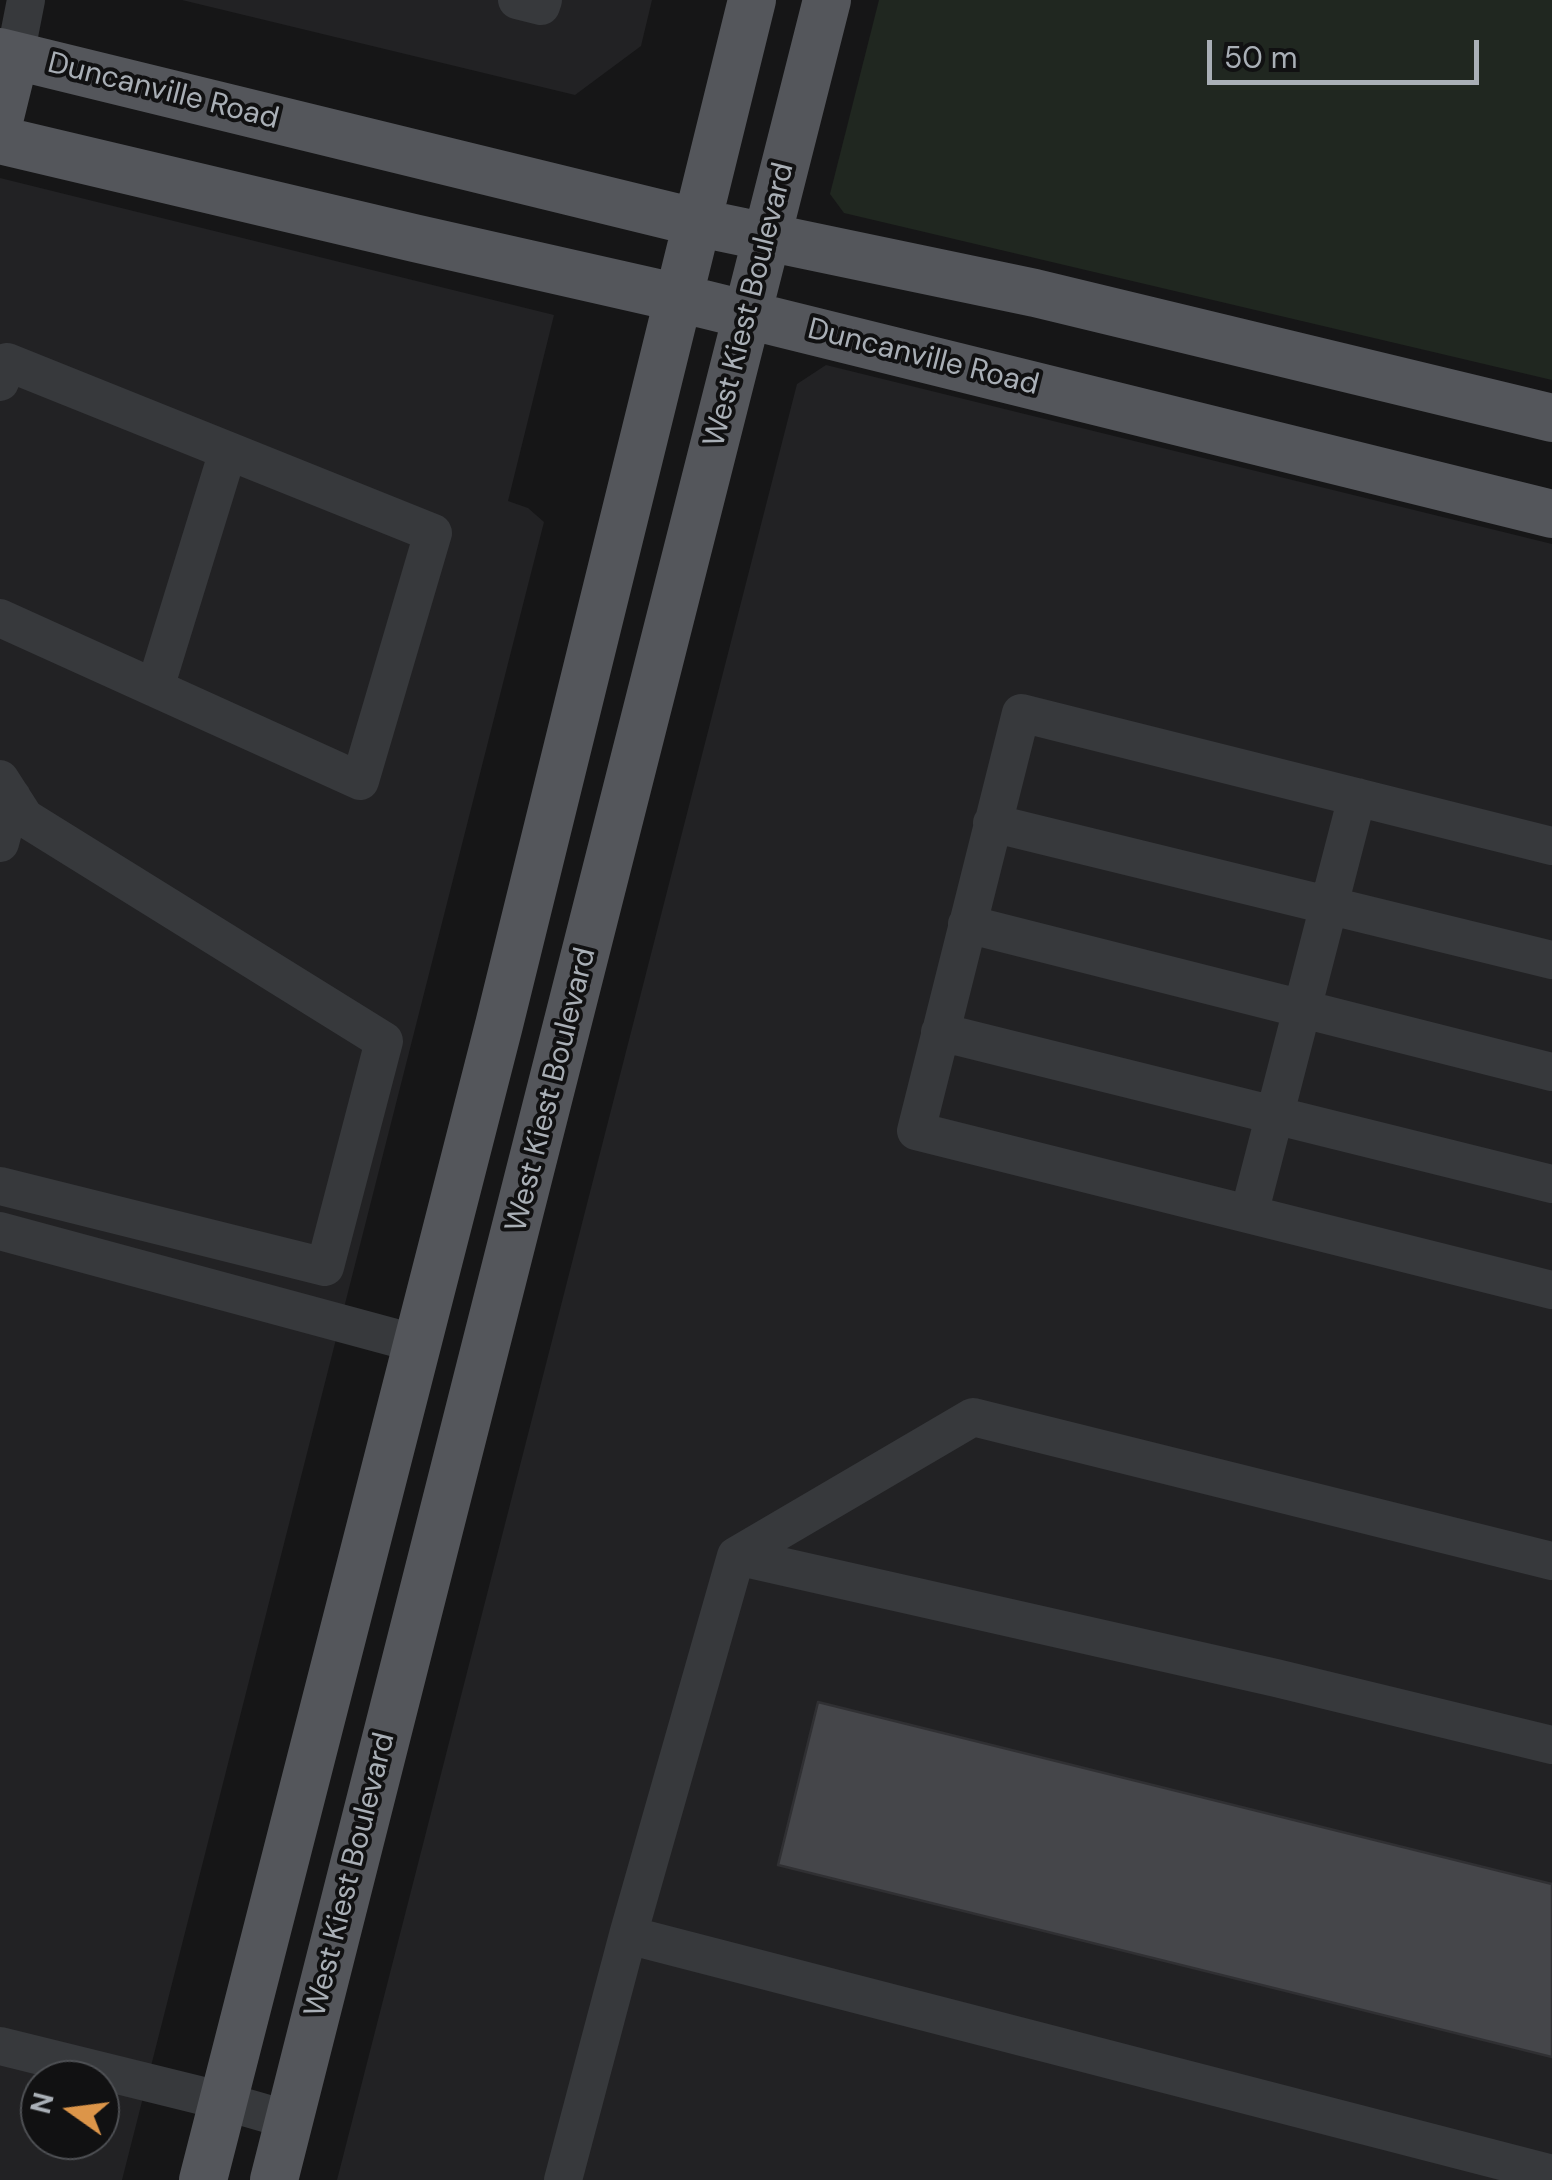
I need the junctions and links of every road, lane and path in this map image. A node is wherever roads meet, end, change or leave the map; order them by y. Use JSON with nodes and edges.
{"nodes":[{"id":1,"x":26,"y":0,"type":"edge"},
{"id":2,"x":517,"y":0,"type":"edge"},
{"id":3,"x":543,"y":0,"type":"edge"},
{"id":4,"x":752,"y":0,"type":"edge"},
{"id":5,"x":827,"y":0,"type":"edge"},
{"id":6,"x":8,"y":54,"type":"edge"},
{"id":7,"x":0,"y":117,"type":"edge"},
{"id":8,"x":0,"y":140,"type":"edge"},
{"id":9,"x":695,"y":222,"type":"junction"},
{"id":10,"x":766,"y":239,"type":"junction"},
{"id":11,"x":679,"y":298,"type":"junction"},
{"id":12,"x":747,"y":314,"type":"junction"},
{"id":13,"x":0,"y":382,"type":"edge"},
{"id":14,"x":1552,"y":418,"type":"edge"},
{"id":15,"x":228,"y":450,"type":"junction"},
{"id":16,"x":1552,"y":514,"type":"edge"},
{"id":17,"x":0,"y":618,"type":"edge"},
{"id":18,"x":156,"y":688,"type":"junction"},
{"id":19,"x":6,"y":788,"type":"edge"},
{"id":20,"x":1357,"y":797,"type":"junction"},
{"id":21,"x":992,"y":823,"type":"junction"},
{"id":22,"x":0,"y":843,"type":"edge"},
{"id":23,"x":1552,"y":846,"type":"edge"},
{"id":24,"x":1329,"y":906,"type":"junction"},
{"id":25,"x":967,"y":924,"type":"junction"},
{"id":26,"x":1552,"y":960,"type":"edge"},
{"id":27,"x":1302,"y":1009,"type":"junction"},
{"id":28,"x":940,"y":1032,"type":"junction"},
{"id":29,"x":1552,"y":1072,"type":"edge"},
{"id":30,"x":1275,"y":1116,"type":"junction"},
{"id":31,"x":1552,"y":1184,"type":"edge"},
{"id":32,"x":0,"y":1186,"type":"edge"},
{"id":33,"x":1250,"y":1214,"type":"junction"},
{"id":34,"x":0,"y":1231,"type":"edge"},
{"id":35,"x":1552,"y":1290,"type":"edge"},
{"id":36,"x":418,"y":1344,"type":"junction"},
{"id":37,"x":736,"y":1556,"type":"junction"},
{"id":38,"x":1552,"y":1562,"type":"edge"},
{"id":39,"x":1552,"y":1745,"type":"edge"},
{"id":40,"x":628,"y":1935,"type":"junction"},
{"id":41,"x":0,"y":2046,"type":"edge"},
{"id":42,"x":223,"y":2101,"type":"junction"},
{"id":43,"x":289,"y":2120,"type":"junction"},
{"id":44,"x":1552,"y":2174,"type":"edge"},
{"id":45,"x":203,"y":2180,"type":"edge"},
{"id":46,"x":274,"y":2180,"type":"edge"},
{"id":47,"x":564,"y":2180,"type":"edge"}],
"edges":[{"from":1,"to":6,"type":"lane"},
{"from":2,"to":3,"type":"lane"},
{"from":4,"to":9,"type":"main road"},
{"from":5,"to":10,"type":"main road","name":"West Kiest Boulevard"},
{"from":6,"to":7,"type":"main road"},
{"from":6,"to":9,"type":"main road","name":"Duncanville Road"},
{"from":8,"to":11,"type":"main road","name":"Duncanville Road"},
{"from":9,"to":10,"type":"main road","name":"Duncanville Road"},
{"from":9,"to":11,"type":"main road"},
{"from":10,"to":12,"type":"main road","name":"West Kiest Boulevard"},
{"from":10,"to":14,"type":"main road","name":"Duncanville Road"},
{"from":11,"to":12,"type":"main road","name":"Duncanville Road"},
{"from":11,"to":36,"type":"main road"},
{"from":12,"to":16,"type":"main road","name":"Duncanville Road"},
{"from":12,"to":43,"type":"main road","name":"West Kiest Boulevard"},
{"from":13,"to":15,"type":"lane"},
{"from":15,"to":18,"type":"lane"},
{"from":15,"to":18,"type":"lane"},
{"from":17,"to":18,"type":"lane"},
{"from":19,"to":22,"type":"lane"},
{"from":19,"to":32,"type":"lane"},
{"from":20,"to":21,"type":"lane"},
{"from":20,"to":23,"type":"lane"},
{"from":20,"to":24,"type":"lane"},
{"from":21,"to":24,"type":"lane"},
{"from":21,"to":25,"type":"lane"},
{"from":24,"to":26,"type":"lane"},
{"from":24,"to":27,"type":"lane"},
{"from":25,"to":27,"type":"lane"},
{"from":25,"to":28,"type":"lane"},
{"from":27,"to":29,"type":"lane"},
{"from":27,"to":30,"type":"lane"},
{"from":28,"to":30,"type":"lane"},
{"from":28,"to":33,"type":"lane"},
{"from":30,"to":31,"type":"lane"},
{"from":30,"to":33,"type":"lane"},
{"from":33,"to":35,"type":"lane"},
{"from":34,"to":36,"type":"lane"},
{"from":36,"to":42,"type":"main road"},
{"from":37,"to":38,"type":"lane"},
{"from":37,"to":39,"type":"lane"},
{"from":37,"to":40,"type":"lane"},
{"from":40,"to":44,"type":"lane"},
{"from":40,"to":47,"type":"lane"},
{"from":41,"to":42,"type":"lane"},
{"from":42,"to":43,"type":"lane"},
{"from":42,"to":45,"type":"main road"},
{"from":43,"to":46,"type":"main road","name":"West Kiest Boulevard"}]}
